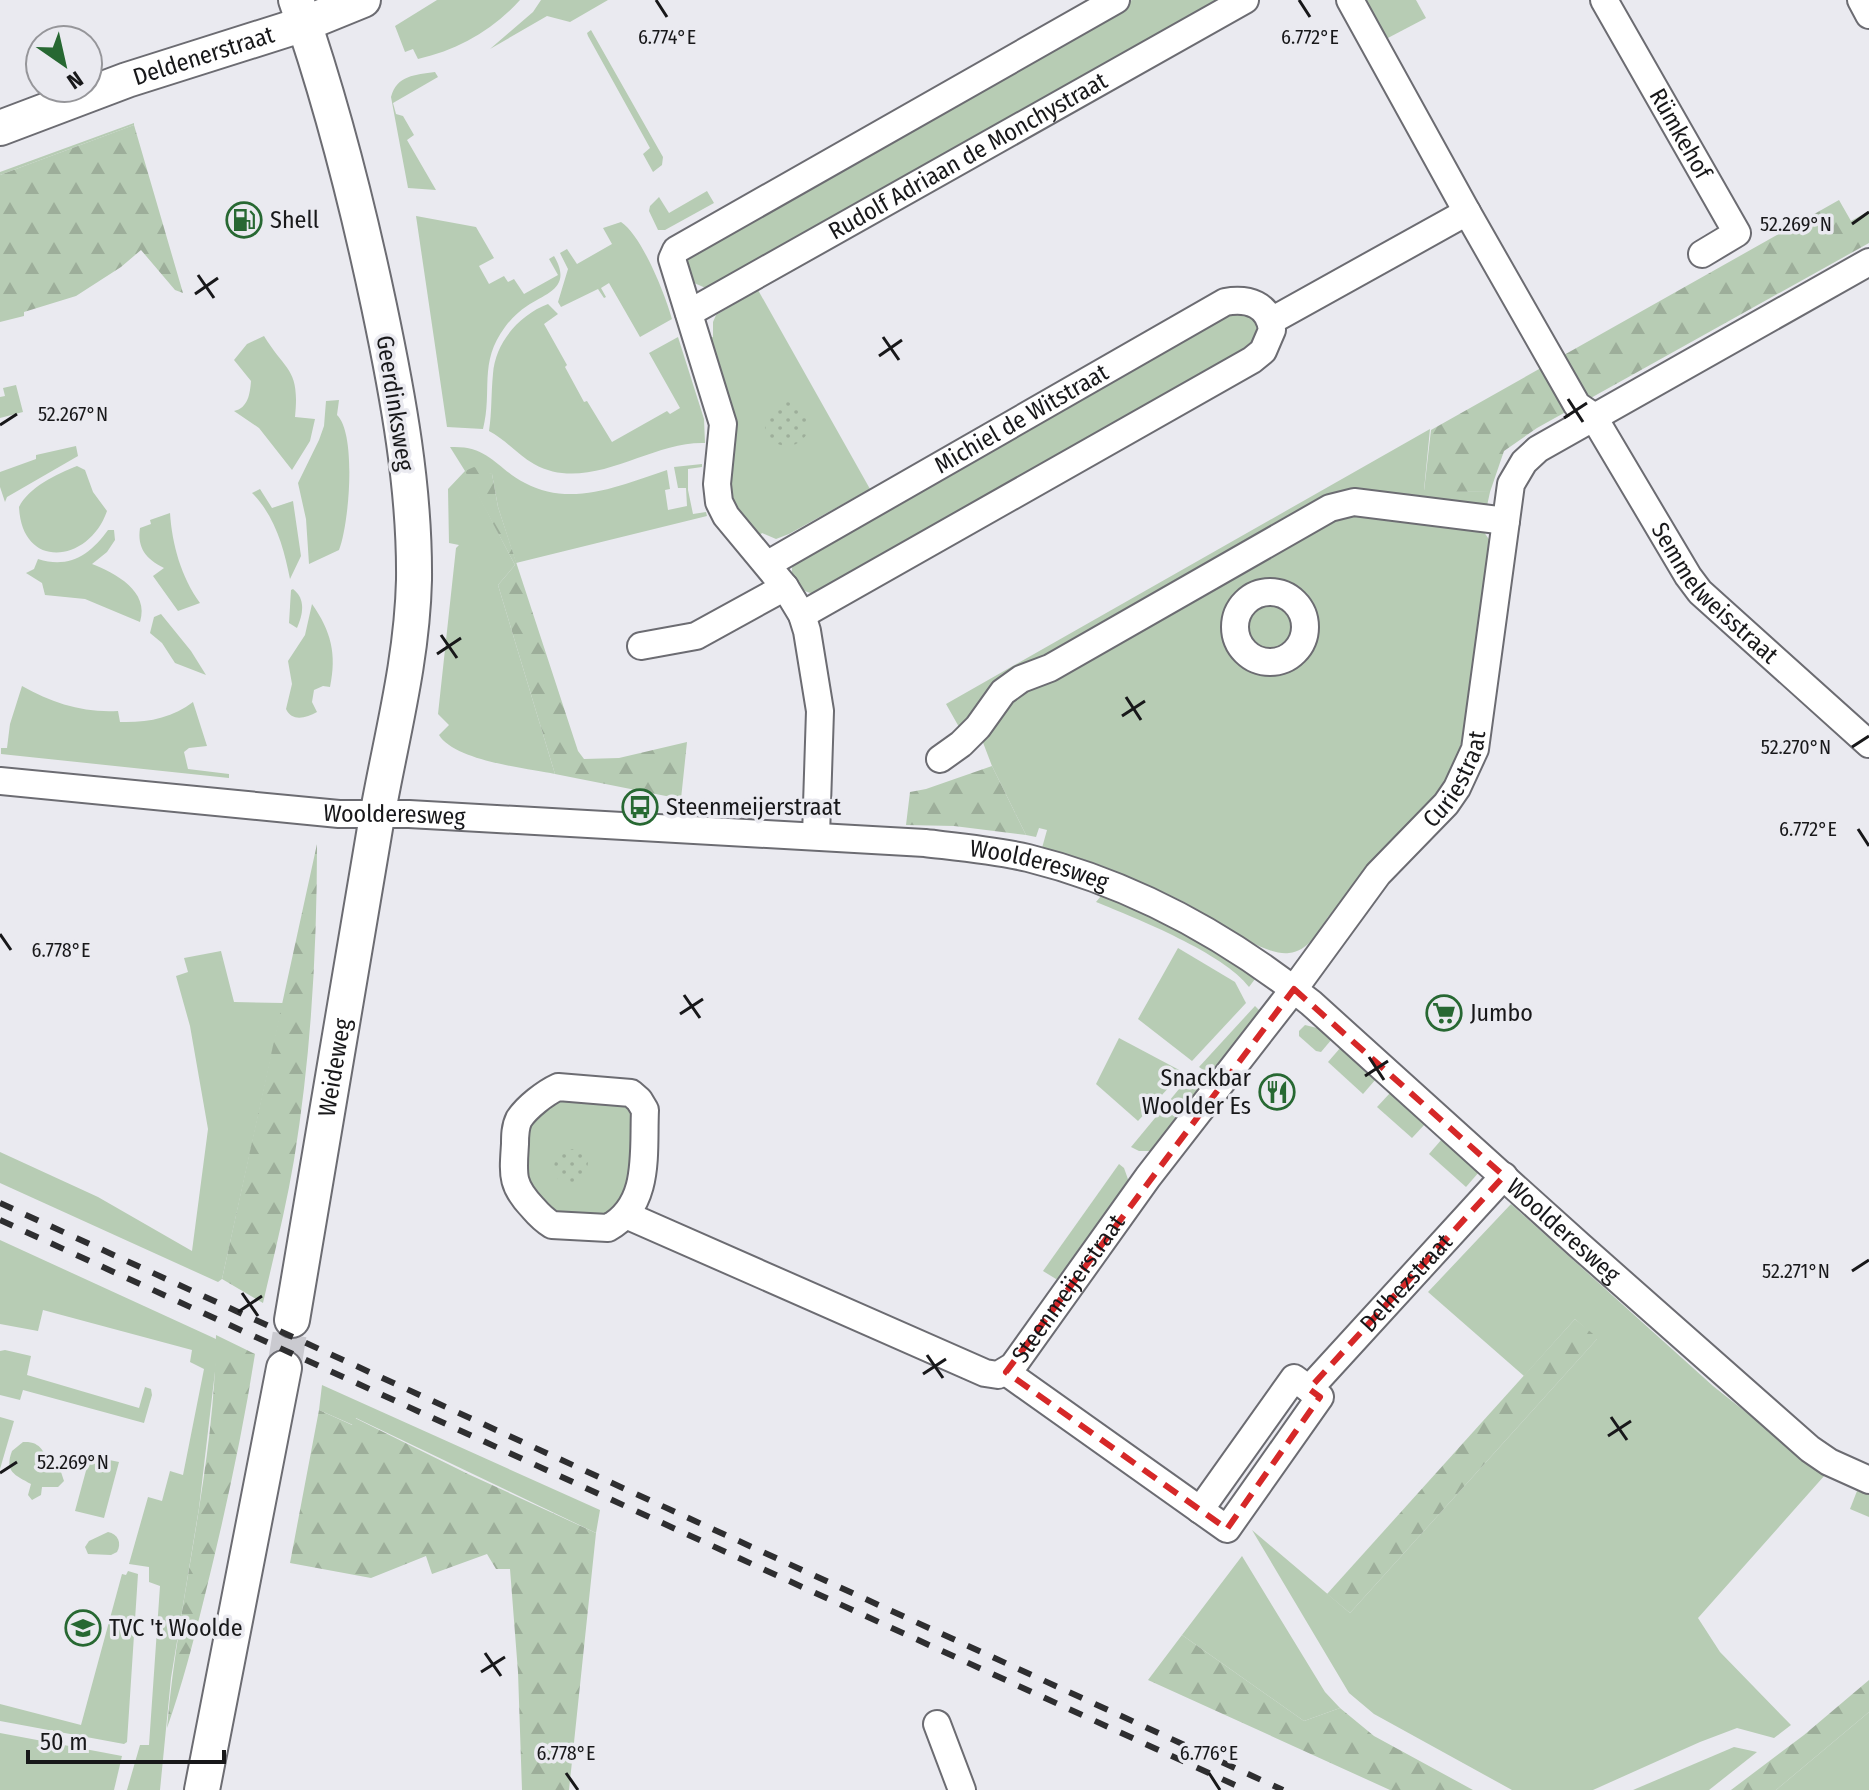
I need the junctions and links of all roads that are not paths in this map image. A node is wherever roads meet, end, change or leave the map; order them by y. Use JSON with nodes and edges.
{"nodes":[{"id":1,"x":363,"y":0,"type":"edge"},
{"id":2,"x":1116,"y":0,"type":"edge"},
{"id":3,"x":1245,"y":0,"type":"edge"},
{"id":4,"x":1350,"y":0,"type":"edge"},
{"id":5,"x":1604,"y":0,"type":"edge"},
{"id":6,"x":1861,"y":0,"type":"edge"},
{"id":7,"x":300,"y":12,"type":"edge"},
{"id":8,"x":1869,"y":15,"type":"edge"},
{"id":9,"x":0,"y":128,"type":"edge"},
{"id":10,"x":1467,"y":212,"type":"junction"},
{"id":11,"x":1702,"y":254,"type":"dead end"},
{"id":12,"x":1869,"y":262,"type":"edge"},
{"id":13,"x":689,"y":313,"type":"junction"},
{"id":14,"x":1271,"y":321,"type":"junction"},
{"id":15,"x":1593,"y":416,"type":"junction"},
{"id":16,"x":1506,"y":521,"type":"junction"},
{"id":17,"x":1234,"y":563,"type":"junction"},
{"id":18,"x":768,"y":564,"type":"junction"},
{"id":19,"x":785,"y":587,"type":"junction"},
{"id":20,"x":1253,"y":596,"type":"dead end"},
{"id":21,"x":802,"y":615,"type":"junction"},
{"id":22,"x":641,"y":646,"type":"dead end"},
{"id":23,"x":1869,"y":744,"type":"edge"},
{"id":24,"x":940,"y":759,"type":"dead end"},
{"id":25,"x":0,"y":781,"type":"edge"},
{"id":26,"x":377,"y":814,"type":"junction"},
{"id":27,"x":816,"y":836,"type":"junction"},
{"id":28,"x":1294,"y":989,"type":"junction"},
{"id":29,"x":1504,"y":1176,"type":"junction"},
{"id":30,"x":626,"y":1215,"type":"junction"},
{"id":31,"x":292,"y":1320,"type":"tunnel mouth"},
{"id":32,"x":284,"y":1368,"type":"tunnel mouth"},
{"id":33,"x":1006,"y":1372,"type":"junction"},
{"id":34,"x":1869,"y":1480,"type":"edge"},
{"id":35,"x":937,"y":1724,"type":"dead end"},
{"id":36,"x":202,"y":1790,"type":"edge"},
{"id":37,"x":962,"y":1790,"type":"edge"}],
"edges":[{"from":1,"to":7,"type":"main road","name":"Deldenerstraat"},
{"from":2,"to":13,"type":"street"},
{"from":3,"to":13,"type":"street","name":"Rudolf Adriaan de Monchystraat"},
{"from":4,"to":10,"type":"street"},
{"from":5,"to":11,"type":"street","name":"Rümkehof"},
{"from":6,"to":8,"type":"street"},
{"from":7,"to":9,"type":"main road","name":"Deldenerstraat"},
{"from":7,"to":26,"type":"main road","name":"Geerdinksweg"},
{"from":10,"to":14,"type":"street"},
{"from":10,"to":15,"type":"street"},
{"from":12,"to":15,"type":"street","name":"Curiestraat"},
{"from":13,"to":18,"type":"street"},
{"from":14,"to":18,"type":"street","name":"Michiel de Witstraat"},
{"from":14,"to":21,"type":"street"},
{"from":15,"to":16,"type":"street","name":"Curiestraat"},
{"from":15,"to":23,"type":"street","name":"Semmelweisstraat"},
{"from":16,"to":17,"type":"street"},
{"from":16,"to":28,"type":"street","name":"Curiestraat"},
{"from":17,"to":20,"type":"street"},
{"from":17,"to":24,"type":"street"},
{"from":18,"to":19,"type":"street"},
{"from":19,"to":21,"type":"street"},
{"from":19,"to":22,"type":"street"},
{"from":21,"to":27,"type":"street"},
{"from":25,"to":26,"type":"street","name":"Woolderesweg"},
{"from":26,"to":27,"type":"street","name":"Woolderesweg"},
{"from":26,"to":31,"type":"main road","name":"Weideweg"},
{"from":27,"to":28,"type":"street","name":"Woolderesweg"},
{"from":28,"to":29,"type":"street","name":"Woolderesweg"},
{"from":28,"to":33,"type":"street","name":"Steenmeijerstraat"},
{"from":29,"to":33,"type":"street","name":"Delhezstraat"},
{"from":29,"to":34,"type":"street","name":"Woolderesweg"},
{"from":30,"to":30,"type":"street"},
{"from":30,"to":33,"type":"street","name":"Steenmeijerstraat"},
{"from":32,"to":36,"type":"main road"},
{"from":35,"to":37,"type":"street"}]}
